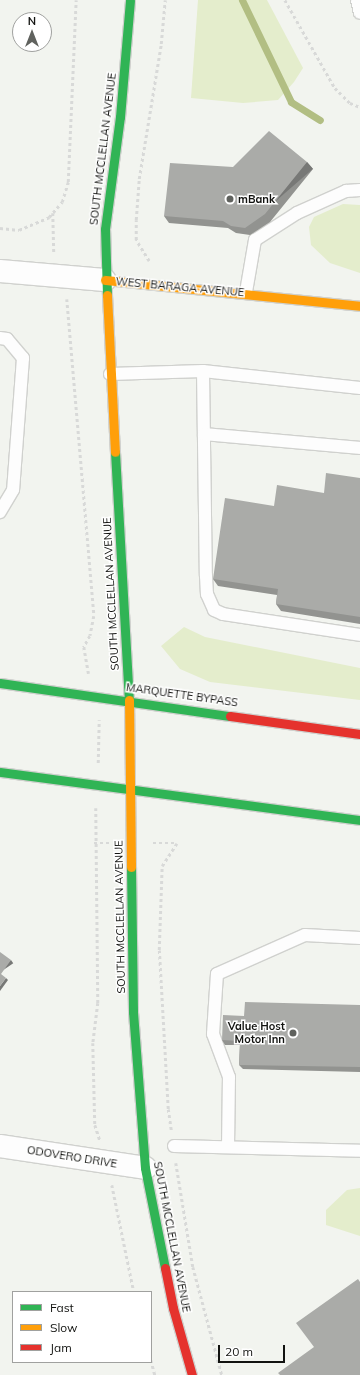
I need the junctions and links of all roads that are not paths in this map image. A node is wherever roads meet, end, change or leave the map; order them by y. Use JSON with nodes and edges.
{"nodes":[{"id":1,"x":130,"y":0,"type":"edge"},
{"id":2,"x":357,"y":0,"type":"edge"},
{"id":3,"x":360,"y":13,"type":"edge"},
{"id":4,"x":360,"y":190,"type":"edge"},
{"id":5,"x":0,"y":271,"type":"edge"},
{"id":6,"x":105,"y":280,"type":"junction"},
{"id":7,"x":246,"y":292,"type":"junction"},
{"id":8,"x":360,"y":306,"type":"edge"},
{"id":9,"x":0,"y":338,"type":"edge"},
{"id":10,"x":203,"y":371,"type":"junction"},
{"id":11,"x":110,"y":374,"type":"junction"},
{"id":12,"x":360,"y":388,"type":"edge"},
{"id":13,"x":204,"y":434,"type":"junction"},
{"id":14,"x":360,"y":448,"type":"edge"},
{"id":15,"x":4,"y":497,"type":"edge"},
{"id":16,"x":0,"y":512,"type":"edge"},
{"id":17,"x":360,"y":635,"type":"edge"},
{"id":18,"x":0,"y":683,"type":"edge"},
{"id":19,"x":129,"y":700,"type":"junction"},
{"id":20,"x":360,"y":734,"type":"edge"},
{"id":21,"x":0,"y":772,"type":"edge"},
{"id":22,"x":130,"y":789,"type":"junction"},
{"id":23,"x":360,"y":820,"type":"edge"},
{"id":24,"x":360,"y":938,"type":"edge"},
{"id":25,"x":0,"y":1146,"type":"edge"},
{"id":26,"x":174,"y":1146,"type":"dead end"},
{"id":27,"x":228,"y":1147,"type":"junction"},
{"id":28,"x":360,"y":1151,"type":"edge"},
{"id":29,"x":145,"y":1168,"type":"junction"},
{"id":30,"x":192,"y":1375,"type":"edge"}],
"edges":[{"from":1,"to":6,"type":"main road","name":"SOUTH MCCLELLAN AVENUE"},
{"from":2,"to":3,"type":"lane"},
{"from":4,"to":7,"type":"lane"},
{"from":5,"to":6,"type":"street","name":"WEST BARAGA AVENUE"},
{"from":6,"to":7,"type":"main road","name":"WEST BARAGA AVENUE"},
{"from":6,"to":11,"type":"main road","name":"SOUTH MCCLELLAN AVENUE"},
{"from":7,"to":8,"type":"main road","name":"WEST BARAGA AVENUE"},
{"from":9,"to":15,"type":"lane"},
{"from":10,"to":11,"type":"lane"},
{"from":10,"to":12,"type":"lane"},
{"from":10,"to":13,"type":"lane"},
{"from":11,"to":19,"type":"main road","name":"SOUTH MCCLELLAN AVENUE"},
{"from":13,"to":14,"type":"lane"},
{"from":13,"to":17,"type":"lane"},
{"from":15,"to":16,"type":"lane"},
{"from":18,"to":19,"type":"main road","name":"MARQUETTE BYPASS"},
{"from":19,"to":20,"type":"main road","name":"MARQUETTE BYPASS"},
{"from":19,"to":22,"type":"main road","name":"SOUTH MCCLELLAN AVENUE"},
{"from":21,"to":22,"type":"main road"},
{"from":22,"to":23,"type":"main road"},
{"from":22,"to":29,"type":"main road","name":"SOUTH MCCLELLAN AVENUE"},
{"from":24,"to":27,"type":"lane"},
{"from":25,"to":29,"type":"street","name":"ODOVERO DRIVE"},
{"from":26,"to":27,"type":"lane"},
{"from":27,"to":28,"type":"lane"},
{"from":29,"to":30,"type":"main road","name":"SOUTH MCCLELLAN AVENUE"}]}
